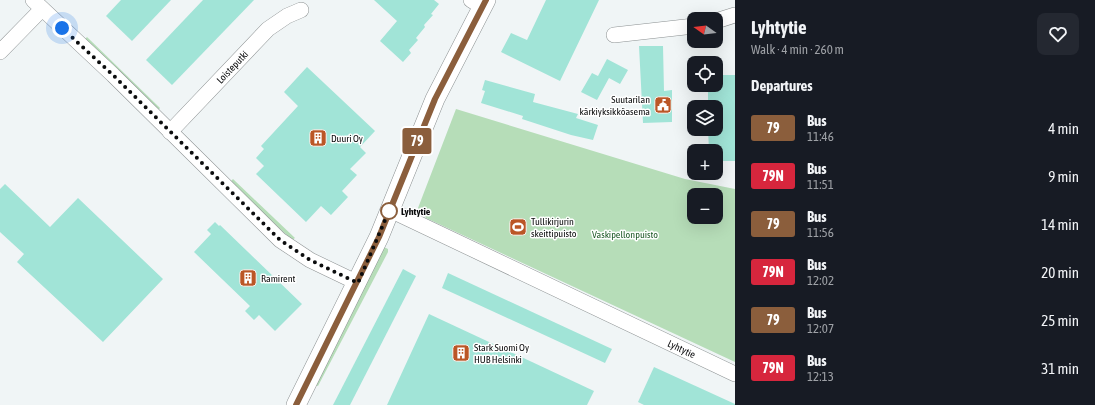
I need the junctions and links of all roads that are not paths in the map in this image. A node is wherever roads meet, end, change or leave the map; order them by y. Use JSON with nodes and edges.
{"nodes":[{"id":1,"x":480,"y":2,"type":"edge"},
{"id":2,"x":37,"y":4,"type":"edge"},
{"id":3,"x":301,"y":10,"type":"dead end"},
{"id":4,"x":735,"y":15,"type":"edge"},
{"id":5,"x":723,"y":19,"type":"edge"},
{"id":6,"x":687,"y":27,"type":"edge"},
{"id":7,"x":614,"y":35,"type":"dead end"},
{"id":8,"x":0,"y":52,"type":"edge"},
{"id":9,"x":170,"y":132,"type":"junction"},
{"id":10,"x":390,"y":210,"type":"junction"},
{"id":11,"x":358,"y":283,"type":"junction"},
{"id":12,"x":735,"y":374,"type":"edge"},
{"id":13,"x":296,"y":405,"type":"edge"}],
"edges":[{"from":1,"to":10,"type":"main road"},
{"from":2,"to":8,"type":"street"},
{"from":2,"to":9,"type":"street"},
{"from":3,"to":9,"type":"street","name":"Loisteputki"},
{"from":4,"to":5,"type":"street"},
{"from":6,"to":7,"type":"street"},
{"from":9,"to":11,"type":"street"},
{"from":10,"to":11,"type":"main road"},
{"from":10,"to":12,"type":"street","name":"Lyhtytie"},
{"from":11,"to":13,"type":"main road"}]}
